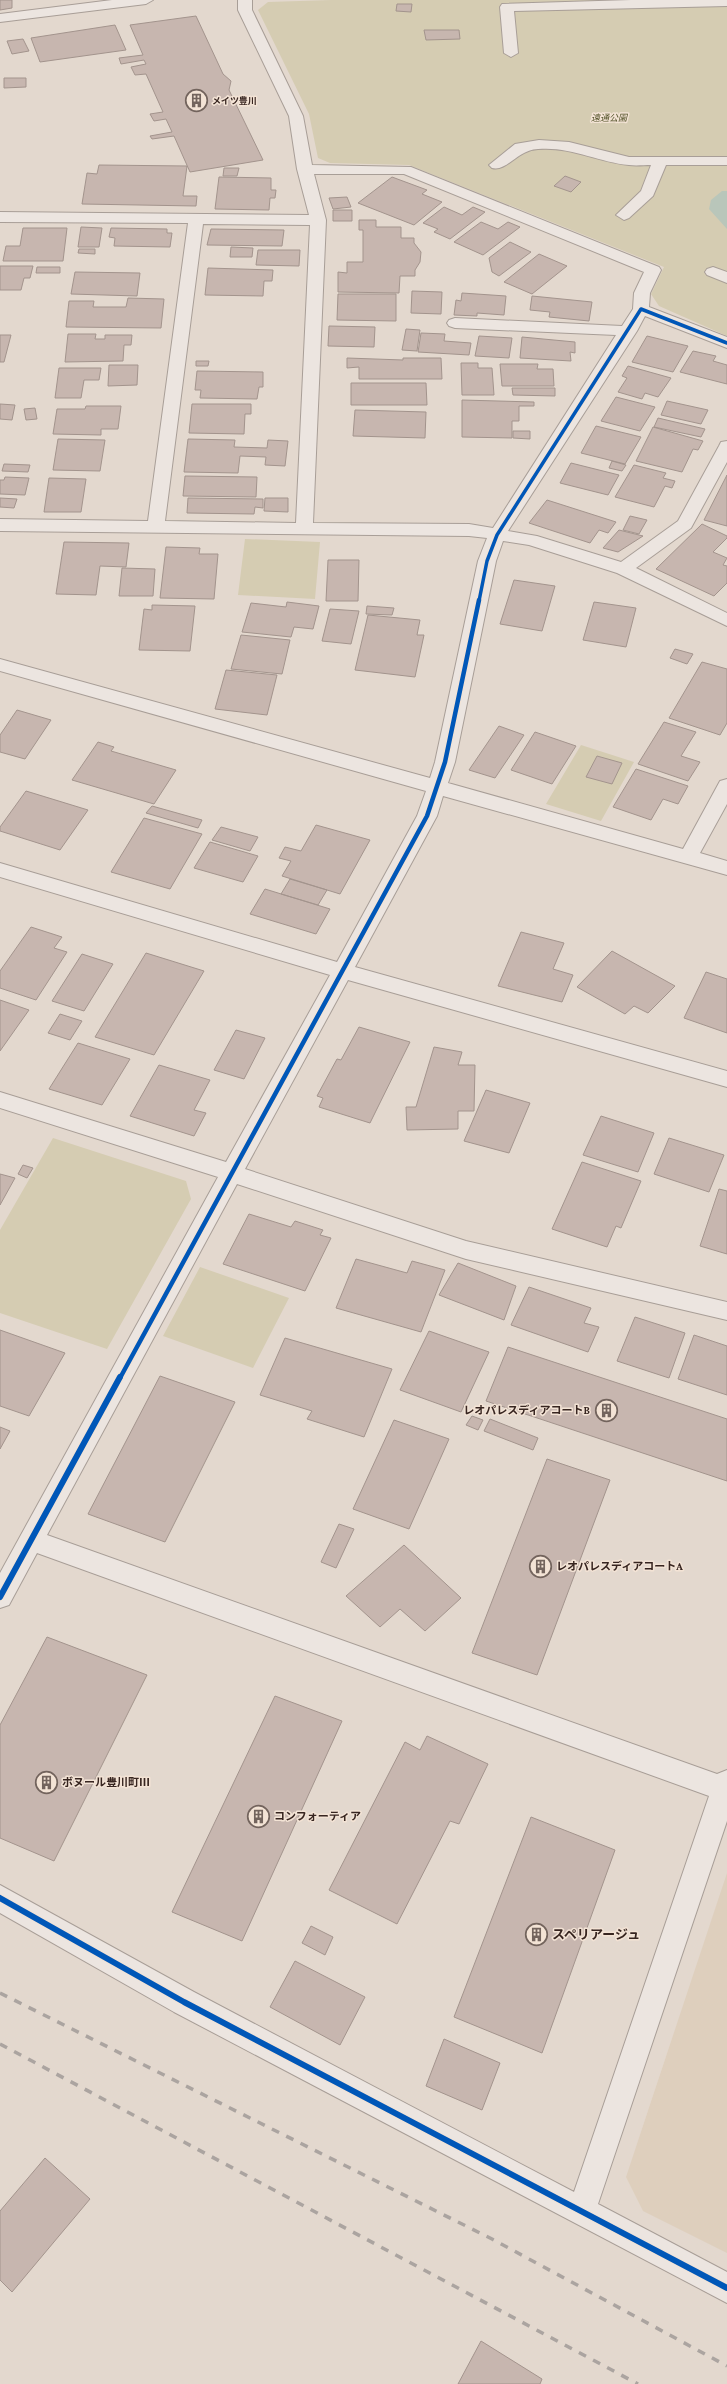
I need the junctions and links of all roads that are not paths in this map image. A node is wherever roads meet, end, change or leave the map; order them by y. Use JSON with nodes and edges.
{"nodes":[{"id":1,"x":146,"y":0,"type":"edge"},
{"id":2,"x":245,"y":0,"type":"edge"},
{"id":3,"x":727,"y":2,"type":"edge"},
{"id":4,"x":618,"y":11,"type":"junction"},
{"id":5,"x":727,"y":16,"type":"edge"},
{"id":6,"x":0,"y":18,"type":"edge"},
{"id":7,"x":564,"y":20,"type":"dead end"},
{"id":8,"x":508,"y":21,"type":"junction"},
{"id":9,"x":524,"y":21,"type":"dead end"},
{"id":10,"x":511,"y":53,"type":"dead end"},
{"id":11,"x":727,"y":161,"type":"edge"},
{"id":12,"x":660,"y":162,"type":"junction"},
{"id":13,"x":497,"y":165,"type":"dead end"},
{"id":14,"x":305,"y":169,"type":"junction"},
{"id":15,"x":624,"y":215,"type":"dead end"},
{"id":16,"x":0,"y":217,"type":"edge"},
{"id":17,"x":196,"y":218,"type":"junction"},
{"id":18,"x":318,"y":220,"type":"junction"},
{"id":19,"x":641,"y":308,"type":"junction"},
{"id":20,"x":455,"y":323,"type":"dead end"},
{"id":21,"x":628,"y":331,"type":"junction"},
{"id":22,"x":727,"y":343,"type":"edge"},
{"id":23,"x":727,"y":446,"type":"edge"},
{"id":24,"x":0,"y":525,"type":"edge"},
{"id":25,"x":156,"y":527,"type":"junction"},
{"id":26,"x":304,"y":529,"type":"junction"},
{"id":27,"x":497,"y":535,"type":"junction"},
{"id":28,"x":623,"y":569,"type":"junction"},
{"id":29,"x":727,"y":620,"type":"edge"},
{"id":30,"x":0,"y":665,"type":"edge"},
{"id":31,"x":727,"y":786,"type":"edge"},
{"id":32,"x":436,"y":787,"type":"junction"},
{"id":33,"x":688,"y":857,"type":"junction"},
{"id":34,"x":727,"y":868,"type":"edge"},
{"id":35,"x":0,"y":870,"type":"edge"},
{"id":36,"x":341,"y":971,"type":"junction"},
{"id":37,"x":727,"y":1079,"type":"edge"},
{"id":38,"x":0,"y":1100,"type":"edge"},
{"id":39,"x":230,"y":1174,"type":"junction"},
{"id":40,"x":727,"y":1311,"type":"edge"},
{"id":41,"x":32,"y":1540,"type":"junction"},
{"id":42,"x":0,"y":1597,"type":"edge"},
{"id":43,"x":726,"y":1787,"type":"edge"},
{"id":44,"x":0,"y":1898,"type":"edge"},
{"id":45,"x":581,"y":2212,"type":"junction"},
{"id":46,"x":727,"y":2288,"type":"edge"}],
"edges":[{"from":1,"to":6,"type":"street"},
{"from":2,"to":14,"type":"street"},
{"from":3,"to":4,"type":"street"},
{"from":4,"to":5,"type":"street"},
{"from":4,"to":7,"type":"street"},
{"from":4,"to":8,"type":"street"},
{"from":8,"to":9,"type":"street"},
{"from":8,"to":10,"type":"street"},
{"from":11,"to":12,"type":"street"},
{"from":12,"to":13,"type":"street"},
{"from":12,"to":15,"type":"street"},
{"from":14,"to":18,"type":"street"},
{"from":14,"to":19,"type":"street"},
{"from":16,"to":17,"type":"street"},
{"from":17,"to":18,"type":"street"},
{"from":17,"to":25,"type":"street"},
{"from":18,"to":26,"type":"street"},
{"from":19,"to":21,"type":"street"},
{"from":19,"to":22,"type":"street"},
{"from":20,"to":21,"type":"street"},
{"from":21,"to":27,"type":"street"},
{"from":23,"to":28,"type":"street"},
{"from":24,"to":25,"type":"street"},
{"from":25,"to":26,"type":"street"},
{"from":26,"to":27,"type":"street"},
{"from":27,"to":28,"type":"street"},
{"from":27,"to":32,"type":"street"},
{"from":28,"to":29,"type":"street"},
{"from":30,"to":32,"type":"street"},
{"from":31,"to":33,"type":"street"},
{"from":32,"to":33,"type":"street"},
{"from":32,"to":36,"type":"street"},
{"from":33,"to":34,"type":"street"},
{"from":35,"to":36,"type":"street"},
{"from":36,"to":37,"type":"street"},
{"from":36,"to":39,"type":"street"},
{"from":38,"to":39,"type":"street"},
{"from":39,"to":40,"type":"street"},
{"from":39,"to":41,"type":"street"},
{"from":41,"to":42,"type":"street"},
{"from":41,"to":43,"type":"street"},
{"from":43,"to":45,"type":"street"},
{"from":44,"to":45,"type":"street"},
{"from":45,"to":46,"type":"street"}]}
